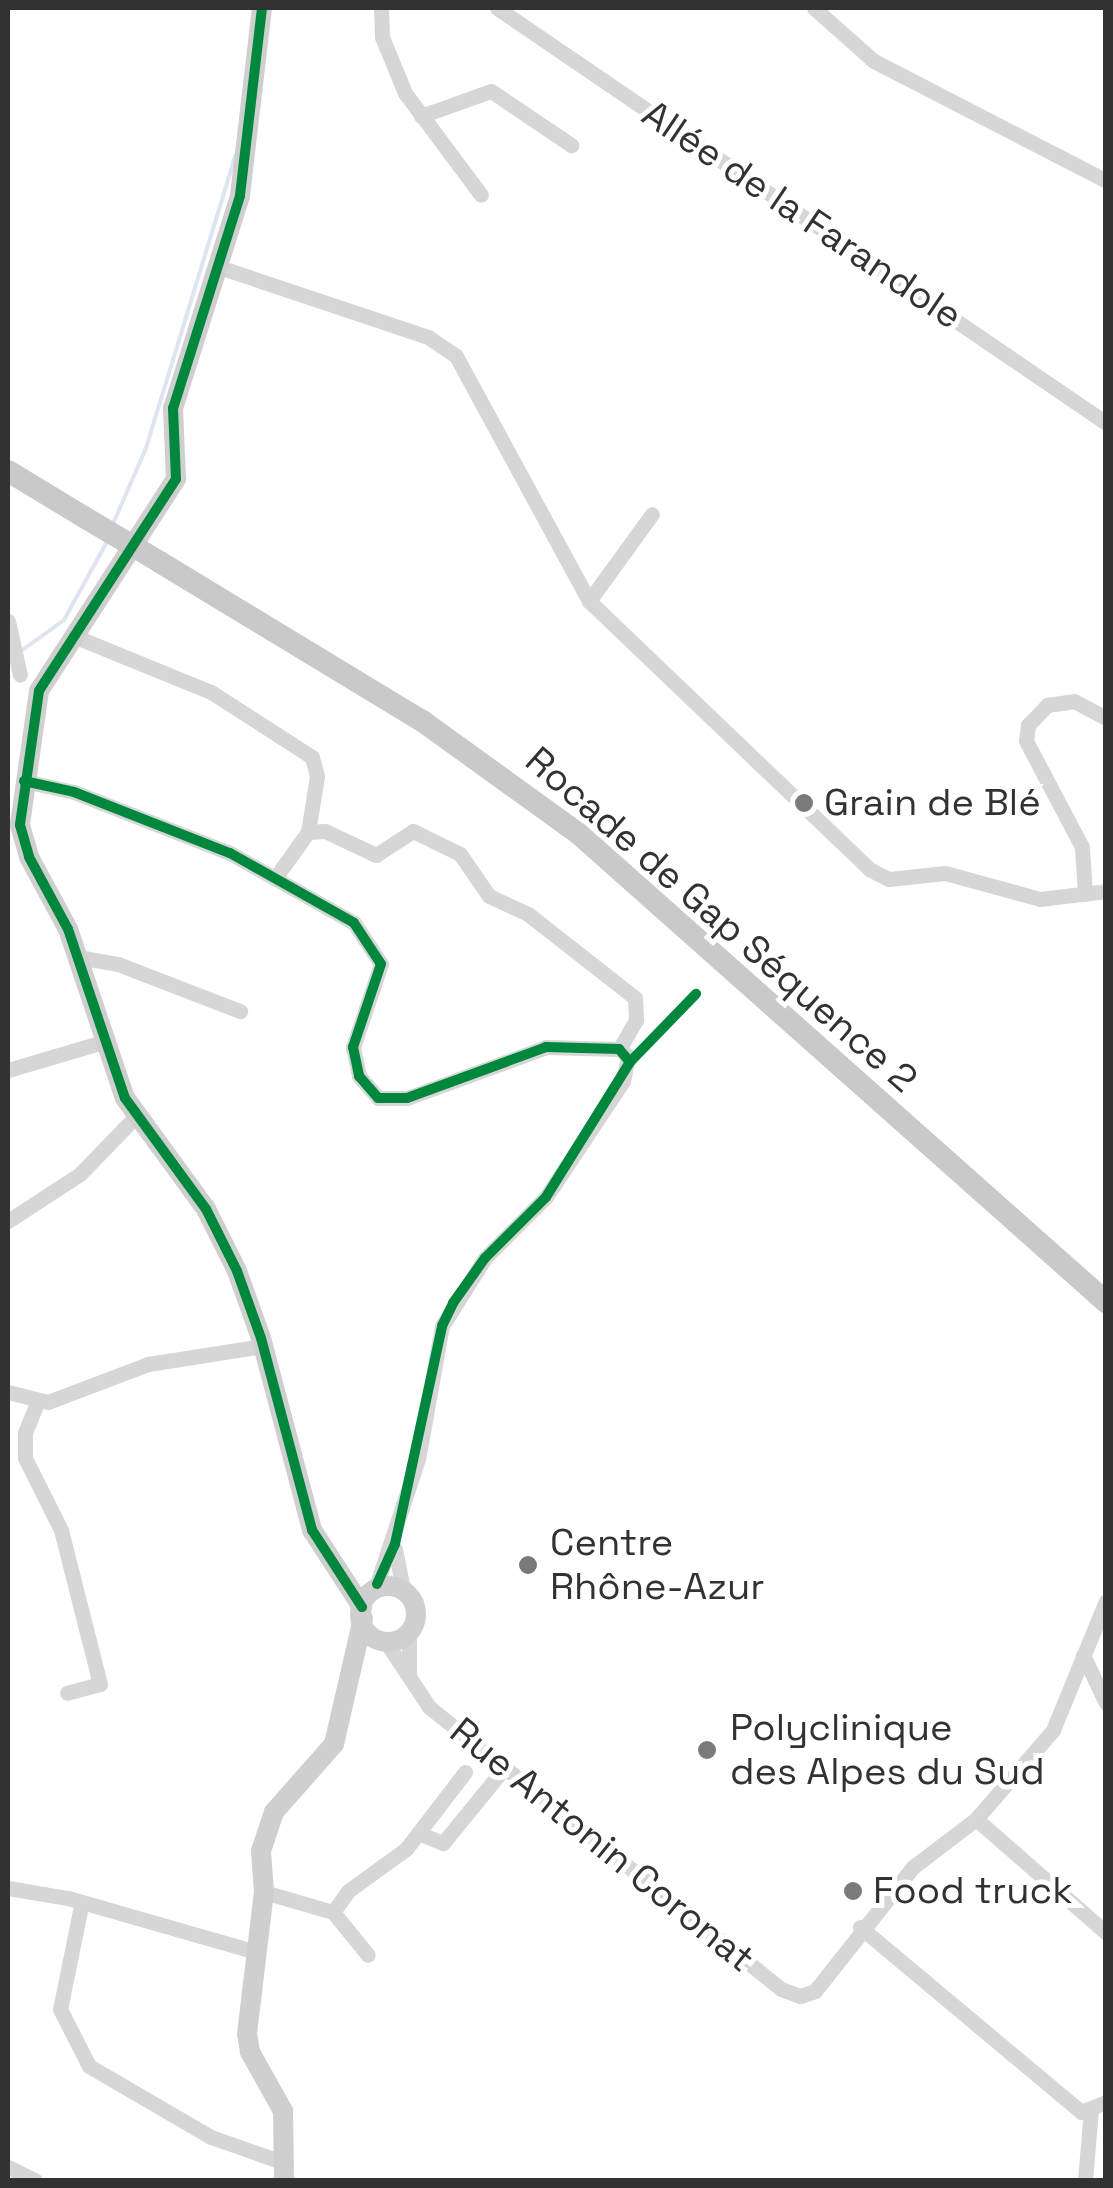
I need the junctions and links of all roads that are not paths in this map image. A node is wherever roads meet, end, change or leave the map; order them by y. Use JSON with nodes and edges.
{"nodes":[{"id":1,"x":262,"y":8,"type":"edge"},
{"id":2,"x":382,"y":8,"type":"edge"},
{"id":3,"x":497,"y":8,"type":"edge"},
{"id":4,"x":814,"y":8,"type":"edge"},
{"id":5,"x":421,"y":116,"type":"junction"},
{"id":6,"x":570,"y":145,"type":"dead end"},
{"id":7,"x":1106,"y":181,"type":"edge"},
{"id":8,"x":480,"y":195,"type":"dead end"},
{"id":9,"x":218,"y":267,"type":"junction"},
{"id":10,"x":1106,"y":423,"type":"edge"},
{"id":11,"x":8,"y":471,"type":"edge"},
{"id":12,"x":652,"y":514,"type":"dead end"},
{"id":13,"x":589,"y":602,"type":"junction"},
{"id":14,"x":8,"y":622,"type":"edge"},
{"id":15,"x":76,"y":637,"type":"junction"},
{"id":16,"x":14,"y":663,"type":"edge"},
{"id":17,"x":44,"y":682,"type":"junction"},
{"id":18,"x":1106,"y":718,"type":"edge"},
{"id":19,"x":24,"y":781,"type":"junction"},
{"id":20,"x":308,"y":832,"type":"junction"},
{"id":21,"x":275,"y":878,"type":"junction"},
{"id":22,"x":1106,"y":891,"type":"edge"},
{"id":23,"x":1085,"y":894,"type":"junction"},
{"id":24,"x":78,"y":958,"type":"junction"},
{"id":25,"x":240,"y":1011,"type":"dead end"},
{"id":26,"x":102,"y":1042,"type":"junction"},
{"id":27,"x":624,"y":1056,"type":"junction"},
{"id":28,"x":8,"y":1070,"type":"edge"},
{"id":29,"x":136,"y":1116,"type":"junction"},
{"id":30,"x":8,"y":1221,"type":"edge"},
{"id":31,"x":1106,"y":1302,"type":"edge"},
{"id":32,"x":264,"y":1346,"type":"junction"},
{"id":33,"x":8,"y":1392,"type":"edge"},
{"id":34,"x":37,"y":1403,"type":"junction"},
{"id":35,"x":395,"y":1544,"type":"junction"},
{"id":36,"x":336,"y":1568,"type":"junction"},
{"id":37,"x":374,"y":1586,"type":"junction"},
{"id":38,"x":403,"y":1589,"type":"junction"},
{"id":39,"x":1106,"y":1601,"type":"edge"},
{"id":40,"x":362,"y":1612,"type":"junction"},
{"id":41,"x":409,"y":1636,"type":"junction"},
{"id":42,"x":384,"y":1643,"type":"junction"},
{"id":43,"x":1083,"y":1655,"type":"junction"},
{"id":44,"x":352,"y":1660,"type":"junction"},
{"id":45,"x":410,"y":1684,"type":"junction"},
{"id":46,"x":67,"y":1693,"type":"dead end"},
{"id":47,"x":1106,"y":1703,"type":"edge"},
{"id":48,"x":505,"y":1767,"type":"junction"},
{"id":49,"x":465,"y":1772,"type":"dead end"},
{"id":50,"x":976,"y":1818,"type":"junction"},
{"id":51,"x":418,"y":1833,"type":"junction"},
{"id":52,"x":8,"y":1888,"type":"edge"},
{"id":53,"x":264,"y":1892,"type":"junction"},
{"id":54,"x":80,"y":1906,"type":"junction"},
{"id":55,"x":333,"y":1912,"type":"junction"},
{"id":56,"x":860,"y":1927,"type":"junction"},
{"id":57,"x":1106,"y":1933,"type":"edge"},
{"id":58,"x":256,"y":1952,"type":"junction"},
{"id":59,"x":368,"y":1955,"type":"dead end"},
{"id":60,"x":1098,"y":2106,"type":"edge"},
{"id":61,"x":8,"y":2167,"type":"edge"},
{"id":62,"x":285,"y":2172,"type":"edge"},
{"id":63,"x":35,"y":2180,"type":"edge"},
{"id":64,"x":1085,"y":2180,"type":"edge"}],
"edges":[{"from":1,"to":9,"type":"street"},
{"from":2,"to":5,"type":"street"},
{"from":3,"to":10,"type":"street","name":"Allée de la Farandole"},
{"from":4,"to":7,"type":"street"},
{"from":5,"to":6,"type":"street"},
{"from":5,"to":8,"type":"street"},
{"from":9,"to":13,"type":"street"},
{"from":9,"to":15,"type":"street"},
{"from":11,"to":31,"type":"main road","name":"Rocade de Gap Séquence 2","bridge":true},
{"from":12,"to":13,"type":"street"},
{"from":13,"to":23,"type":"street"},
{"from":14,"to":16,"type":"street"},
{"from":15,"to":17,"type":"street"},
{"from":15,"to":20,"type":"street"},
{"from":16,"to":17,"type":"street"},
{"from":17,"to":19,"type":"street"},
{"from":18,"to":23,"type":"street"},
{"from":19,"to":21,"type":"street"},
{"from":19,"to":24,"type":"street"},
{"from":20,"to":21,"type":"street"},
{"from":20,"to":27,"type":"street"},
{"from":21,"to":27,"type":"street"},
{"from":22,"to":23,"type":"street"},
{"from":24,"to":25,"type":"street"},
{"from":24,"to":26,"type":"street"},
{"from":26,"to":28,"type":"street"},
{"from":26,"to":29,"type":"street"},
{"from":27,"to":35,"type":"street"},
{"from":29,"to":30,"type":"street"},
{"from":29,"to":32,"type":"street"},
{"from":32,"to":34,"type":"street"},
{"from":32,"to":36,"type":"street"},
{"from":33,"to":34,"type":"street"},
{"from":34,"to":46,"type":"street"},
{"from":35,"to":37,"type":"street"},
{"from":35,"to":38,"type":"street"},
{"from":36,"to":37,"type":"street"},
{"from":36,"to":40,"type":"street"},
{"from":37,"to":38,"type":"street"},
{"from":37,"to":40,"type":"street"},
{"from":38,"to":41,"type":"street"},
{"from":39,"to":43,"type":"street"},
{"from":40,"to":42,"type":"street"},
{"from":40,"to":44,"type":"street"},
{"from":41,"to":42,"type":"street"},
{"from":41,"to":45,"type":"street"},
{"from":42,"to":44,"type":"street"},
{"from":42,"to":45,"type":"street","name":"Rue Antonin Coronat"},
{"from":43,"to":47,"type":"street"},
{"from":43,"to":50,"type":"street"},
{"from":44,"to":53,"type":"street"},
{"from":45,"to":48,"type":"street","name":"Rue Antonin Coronat"},
{"from":48,"to":51,"type":"street"},
{"from":48,"to":56,"type":"street","name":"Rue Antonin Coronat"},
{"from":49,"to":51,"type":"street"},
{"from":50,"to":56,"type":"street"},
{"from":50,"to":57,"type":"street"},
{"from":51,"to":55,"type":"street"},
{"from":52,"to":54,"type":"street"},
{"from":53,"to":55,"type":"street"},
{"from":53,"to":58,"type":"street"},
{"from":54,"to":58,"type":"street"},
{"from":54,"to":62,"type":"street"},
{"from":55,"to":59,"type":"street"},
{"from":56,"to":60,"type":"street"},
{"from":58,"to":62,"type":"street"},
{"from":60,"to":64,"type":"street"},
{"from":61,"to":63,"type":"street"}]}
